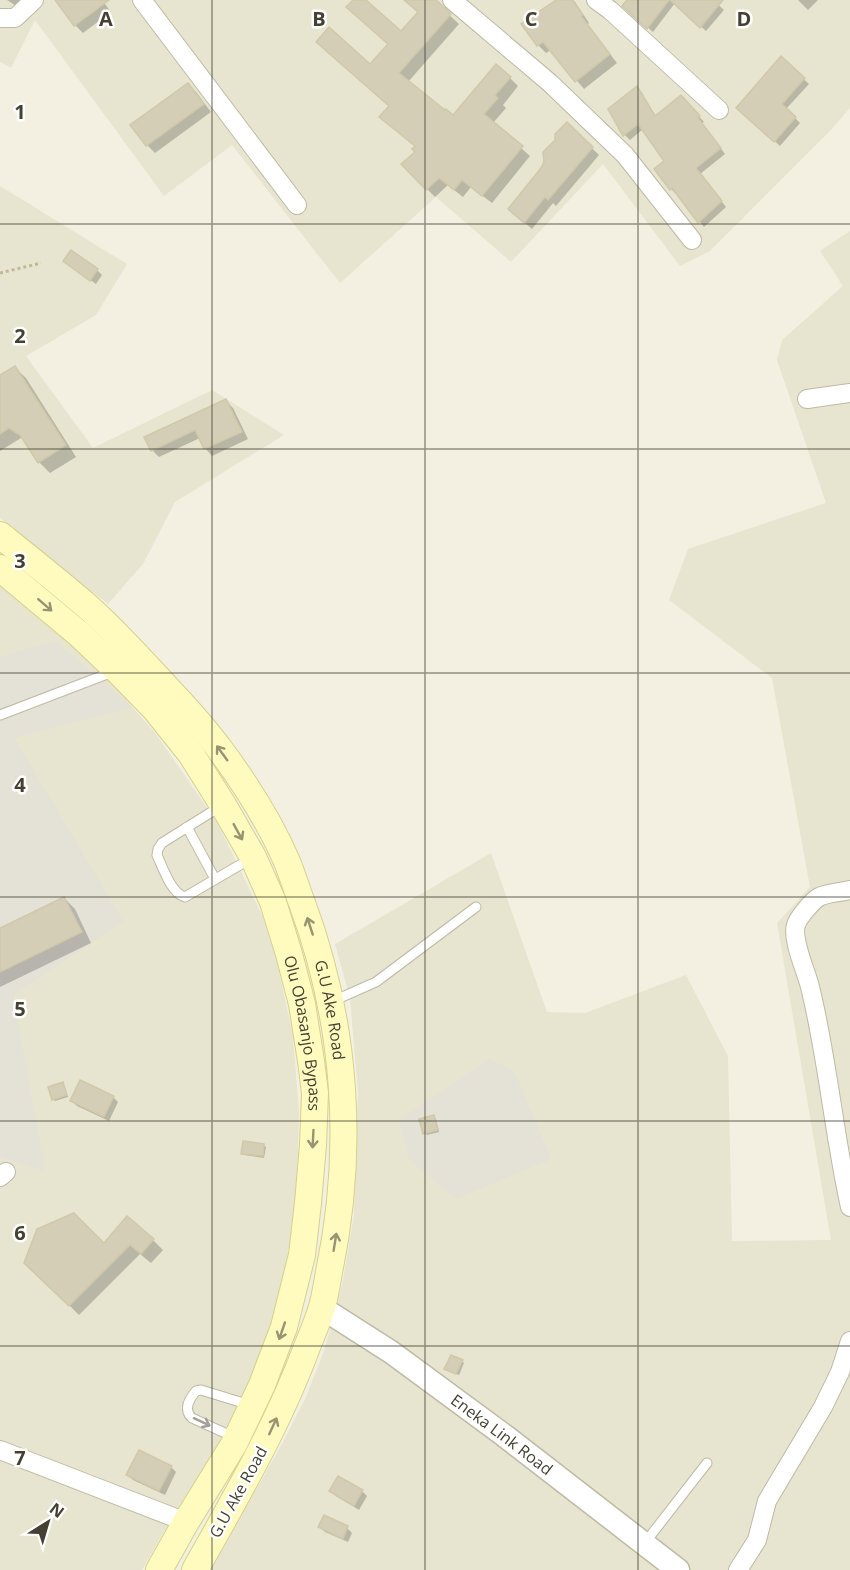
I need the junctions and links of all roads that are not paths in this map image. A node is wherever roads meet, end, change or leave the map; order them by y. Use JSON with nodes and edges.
{"nodes":[{"id":1,"x":34,"y":0,"type":"edge"},
{"id":2,"x":142,"y":0,"type":"edge"},
{"id":3,"x":452,"y":0,"type":"edge"},
{"id":4,"x":608,"y":3,"type":"edge"},
{"id":5,"x":0,"y":18,"type":"edge"},
{"id":6,"x":719,"y":110,"type":"dead end"},
{"id":7,"x":297,"y":205,"type":"dead end"},
{"id":8,"x":692,"y":240,"type":"dead end"},
{"id":9,"x":850,"y":393,"type":"edge"},
{"id":10,"x":807,"y":399,"type":"dead end"},
{"id":11,"x":0,"y":535,"type":"edge"},
{"id":12,"x":0,"y":568,"type":"edge"},
{"id":13,"x":117,"y":670,"type":"junction"},
{"id":14,"x":0,"y":716,"type":"edge"},
{"id":15,"x":224,"y":805,"type":"junction"},
{"id":16,"x":188,"y":827,"type":"junction"},
{"id":17,"x":253,"y":857,"type":"junction"},
{"id":18,"x":215,"y":879,"type":"junction"},
{"id":19,"x":850,"y":890,"type":"edge"},
{"id":20,"x":476,"y":907,"type":"dead end"},
{"id":21,"x":331,"y":1002,"type":"junction"},
{"id":22,"x":850,"y":1207,"type":"edge"},
{"id":23,"x":322,"y":1308,"type":"junction"},
{"id":24,"x":850,"y":1341,"type":"edge"},
{"id":25,"x":252,"y":1406,"type":"junction"},
{"id":26,"x":236,"y":1438,"type":"junction"},
{"id":27,"x":0,"y":1450,"type":"edge"},
{"id":28,"x":707,"y":1463,"type":"dead end"},
{"id":29,"x":186,"y":1522,"type":"junction"},
{"id":30,"x":644,"y":1544,"type":"junction"},
{"id":31,"x":159,"y":1570,"type":"edge"},
{"id":32,"x":195,"y":1570,"type":"edge"},
{"id":33,"x":678,"y":1570,"type":"edge"},
{"id":34,"x":738,"y":1570,"type":"edge"}],
"edges":[{"from":1,"to":5,"type":"street"},
{"from":2,"to":7,"type":"street"},
{"from":3,"to":8,"type":"street"},
{"from":4,"to":6,"type":"street"},
{"from":9,"to":10,"type":"street"},
{"from":21,"to":11,"type":"main road","name":"G.U Ake Road","one_way":true},
{"from":12,"to":13,"type":"main road","name":"Olu Obasanjo Bypass","one_way":true},
{"from":13,"to":14,"type":"lane"},
{"from":13,"to":15,"type":"main road","name":"Olu Obasanjo Bypass"},
{"from":15,"to":16,"type":"lane"},
{"from":15,"to":17,"type":"main road","name":"Olu Obasanjo Bypass","one_way":true},
{"from":16,"to":18,"type":"lane"},
{"from":16,"to":18,"type":"lane"},
{"from":17,"to":18,"type":"lane"},
{"from":17,"to":25,"type":"main road","name":"Olu Obasanjo Bypass","one_way":true},
{"from":19,"to":22,"type":"street"},
{"from":20,"to":21,"type":"lane"},
{"from":23,"to":21,"type":"main road","name":"G.U Ake Road","one_way":true},
{"from":23,"to":30,"type":"street","name":"Eneka Link Road"},
{"from":32,"to":23,"type":"main road","name":"G.U Ake Road","one_way":true},
{"from":24,"to":34,"type":"street"},
{"from":25,"to":26,"type":"main road","name":"Olu Obasanjo Bypass"},
{"from":25,"to":26,"type":"lane","one_way":true},
{"from":26,"to":29,"type":"main road","name":"Olu Obasanjo Bypass"},
{"from":27,"to":29,"type":"street"},
{"from":28,"to":30,"type":"lane"},
{"from":29,"to":31,"type":"main road","name":"Olu Obasanjo Bypass"},
{"from":30,"to":33,"type":"street","name":"Eneka Link Road"}]}
